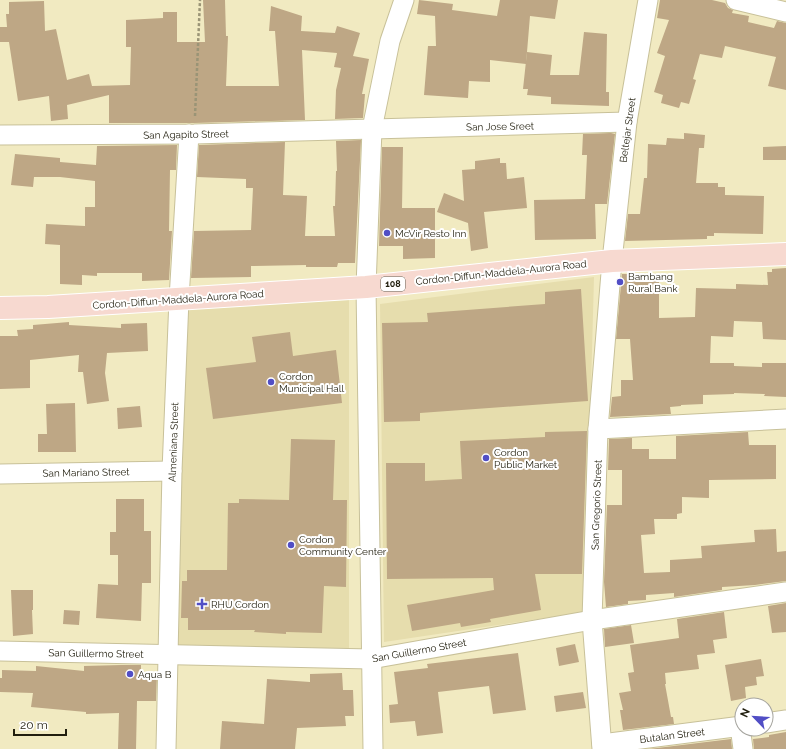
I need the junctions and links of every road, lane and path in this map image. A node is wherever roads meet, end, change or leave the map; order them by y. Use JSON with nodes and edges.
{"nodes":[{"id":1,"x":200,"y":0,"type":"edge"},
{"id":2,"x":404,"y":0,"type":"edge"},
{"id":3,"x":648,"y":0,"type":"edge"},
{"id":4,"x":736,"y":0,"type":"edge"},
{"id":5,"x":786,"y":12,"type":"edge"},
{"id":6,"x":627,"y":122,"type":"junction"},
{"id":7,"x":372,"y":129,"type":"junction"},
{"id":8,"x":192,"y":134,"type":"junction"},
{"id":9,"x":0,"y":135,"type":"edge"},
{"id":10,"x":786,"y":254,"type":"edge"},
{"id":11,"x":612,"y":261,"type":"junction"},
{"id":12,"x":366,"y":287,"type":"junction"},
{"id":13,"x":179,"y":299,"type":"junction"},
{"id":14,"x":0,"y":308,"type":"edge"},
{"id":15,"x":786,"y":419,"type":"edge"},
{"id":16,"x":598,"y":429,"type":"junction"},
{"id":17,"x":172,"y":471,"type":"junction"},
{"id":18,"x":0,"y":474,"type":"edge"},
{"id":19,"x":786,"y":592,"type":"edge"},
{"id":20,"x":592,"y":620,"type":"junction"},
{"id":21,"x":0,"y":651,"type":"edge"},
{"id":22,"x":168,"y":654,"type":"junction"},
{"id":23,"x":371,"y":659,"type":"junction"},
{"id":24,"x":786,"y":720,"type":"edge"},
{"id":25,"x":774,"y":722,"type":"edge"},
{"id":26,"x":734,"y":727,"type":"edge"},
{"id":27,"x":742,"y":737,"type":"edge"},
{"id":28,"x":602,"y":746,"type":"edge"},
{"id":29,"x":166,"y":749,"type":"edge"},
{"id":30,"x":373,"y":749,"type":"edge"},
{"id":31,"x":743,"y":749,"type":"edge"}],
"edges":[{"from":1,"to":8,"type":"path"},
{"from":2,"to":7,"type":"street"},
{"from":3,"to":6,"type":"street","name":"Beltejar Street"},
{"from":4,"to":5,"type":"street"},
{"from":6,"to":7,"type":"street","name":"San Jose Sreet"},
{"from":6,"to":11,"type":"street","name":"Beltejar Street"},
{"from":7,"to":8,"type":"street","name":"San Agapito Street"},
{"from":7,"to":12,"type":"street"},
{"from":8,"to":9,"type":"street","name":"San Agapito Street"},
{"from":8,"to":13,"type":"street","name":"Almeniana Street"},
{"from":10,"to":11,"type":"main road","name":"Cordon-Diffun-Maddela-Aurora Road","number":"108"},
{"from":11,"to":12,"type":"main road","name":"Cordon-Diffun-Maddela-Aurora Road","number":"108"},
{"from":11,"to":16,"type":"street","name":"San Gregorio Street"},
{"from":12,"to":13,"type":"main road","name":"Cordon-Diffun-Maddela-Aurora Road","number":"108"},
{"from":12,"to":23,"type":"street"},
{"from":13,"to":14,"type":"main road","name":"Cordon-Diffun-Maddela-Aurora Road","number":"108"},
{"from":13,"to":17,"type":"street","name":"Almeniana Street"},
{"from":15,"to":16,"type":"street"},
{"from":16,"to":20,"type":"street","name":"San Gregorio Street"},
{"from":17,"to":18,"type":"street","name":"San Mariano Street"},
{"from":17,"to":22,"type":"street","name":"Almeniana Street"},
{"from":19,"to":20,"type":"street","name":"San Guillermo Street"},
{"from":20,"to":23,"type":"street","name":"San Guillermo Street"},
{"from":20,"to":28,"type":"street","name":"San Gregorio Street"},
{"from":21,"to":22,"type":"street","name":"San Guillermo Street"},
{"from":22,"to":23,"type":"street","name":"San Guillermo Street"},
{"from":22,"to":29,"type":"street","name":"Almeniana Street"},
{"from":23,"to":30,"type":"street"},
{"from":24,"to":25,"type":"street"},
{"from":26,"to":28,"type":"street","name":"Butalan Street"},
{"from":27,"to":31,"type":"street"}]}
